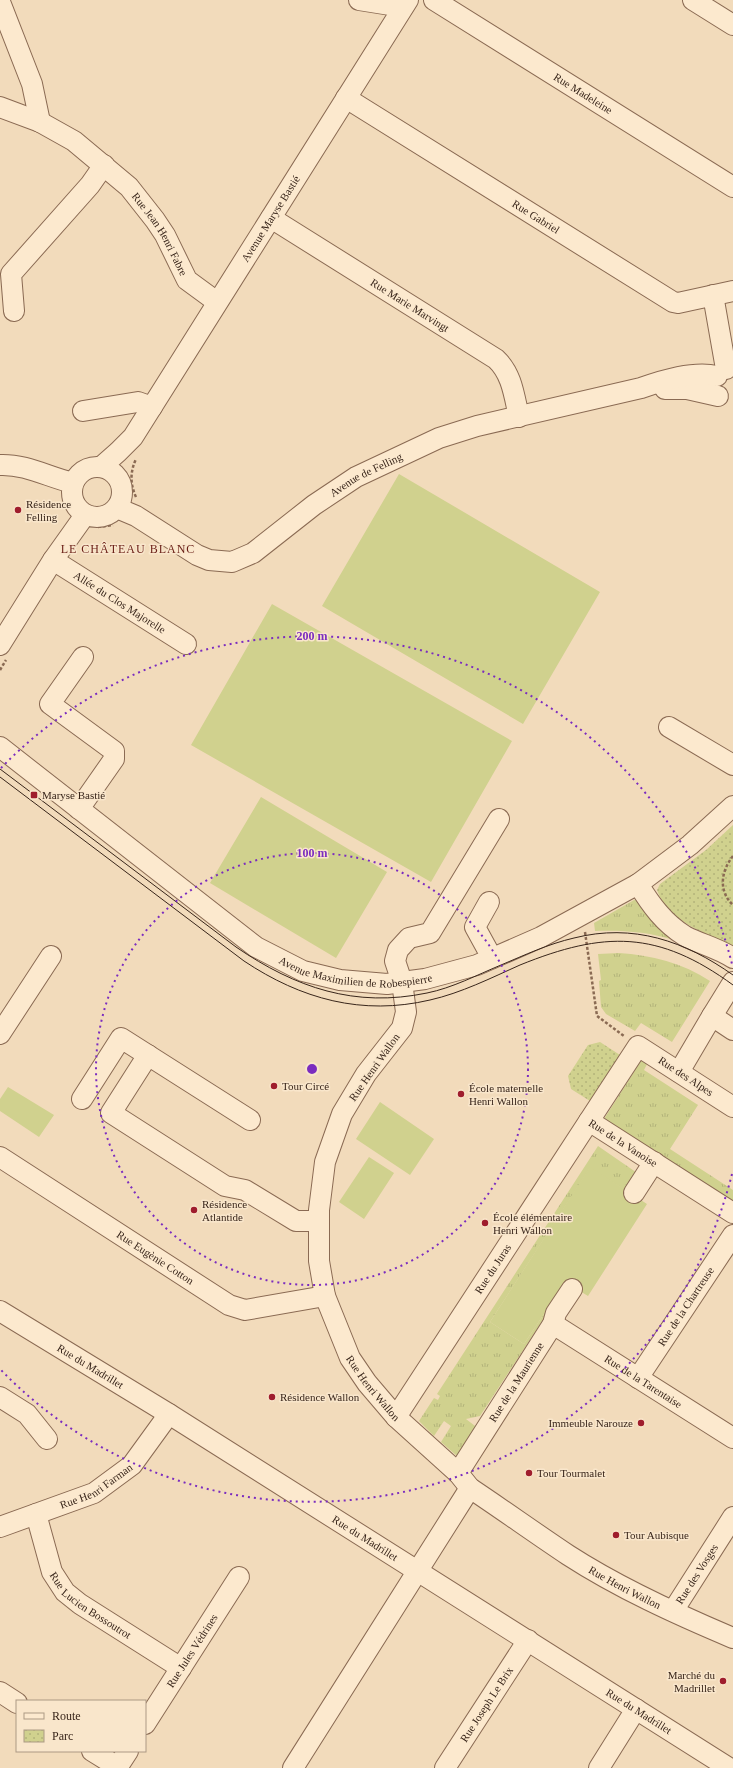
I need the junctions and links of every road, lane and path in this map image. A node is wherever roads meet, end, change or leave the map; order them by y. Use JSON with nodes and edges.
{"nodes":[{"id":1,"x":359,"y":0,"type":"edge"},
{"id":2,"x":434,"y":0,"type":"edge"},
{"id":3,"x":693,"y":0,"type":"edge"},
{"id":4,"x":0,"y":2,"type":"edge"},
{"id":5,"x":406,"y":4,"type":"edge"},
{"id":6,"x":733,"y":24,"type":"edge"},
{"id":7,"x":346,"y":98,"type":"junction"},
{"id":8,"x":0,"y":107,"type":"edge"},
{"id":9,"x":40,"y":122,"type":"junction"},
{"id":10,"x":104,"y":165,"type":"junction"},
{"id":11,"x":733,"y":187,"type":"edge"},
{"id":12,"x":271,"y":218,"type":"junction"},
{"id":13,"x":733,"y":291,"type":"edge"},
{"id":14,"x":713,"y":295,"type":"junction"},
{"id":15,"x":217,"y":302,"type":"junction"},
{"id":16,"x":14,"y":311,"type":"dead end"},
{"id":17,"x":725,"y":371,"type":"edge"},
{"id":18,"x":642,"y":388,"type":"junction"},
{"id":19,"x":726,"y":399,"type":"edge"},
{"id":20,"x":152,"y":406,"type":"junction"},
{"id":21,"x":84,"y":412,"type":"dead end"},
{"id":22,"x":519,"y":416,"type":"junction"},
{"id":23,"x":133,"y":437,"type":"junction"},
{"id":24,"x":137,"y":456,"type":"dead end"},
{"id":25,"x":0,"y":465,"type":"edge"},
{"id":26,"x":101,"y":467,"type":"junction"},
{"id":27,"x":120,"y":481,"type":"junction"},
{"id":28,"x":73,"y":483,"type":"junction"},
{"id":29,"x":140,"y":502,"type":"dead end"},
{"id":30,"x":117,"y":508,"type":"junction"},
{"id":31,"x":85,"y":515,"type":"junction"},
{"id":32,"x":53,"y":560,"type":"junction"},
{"id":33,"x":186,"y":644,"type":"dead end"},
{"id":34,"x":0,"y":645,"type":"edge"},
{"id":35,"x":83,"y":657,"type":"dead end"},
{"id":36,"x":670,"y":727,"type":"dead end"},
{"id":37,"x":0,"y":747,"type":"edge"},
{"id":38,"x":733,"y":765,"type":"edge"},
{"id":39,"x":733,"y":806,"type":"edge"},
{"id":40,"x":79,"y":808,"type":"junction"},
{"id":41,"x":499,"y":819,"type":"dead end"},
{"id":42,"x":733,"y":856,"type":"edge"},
{"id":43,"x":638,"y":884,"type":"junction"},
{"id":44,"x":489,"y":902,"type":"dead end"},
{"id":45,"x":733,"y":905,"type":"edge"},
{"id":46,"x":582,"y":914,"type":"junction"},
{"id":47,"x":51,"y":956,"type":"dead end"},
{"id":48,"x":492,"y":958,"type":"junction"},
{"id":49,"x":733,"y":958,"type":"edge"},
{"id":50,"x":402,"y":982,"type":"junction"},
{"id":51,"x":733,"y":982,"type":"edge"},
{"id":52,"x":712,"y":1016,"type":"junction"},
{"id":53,"x":733,"y":1030,"type":"edge"},
{"id":54,"x":0,"y":1034,"type":"edge"},
{"id":55,"x":638,"y":1046,"type":"junction"},
{"id":56,"x":148,"y":1055,"type":"junction"},
{"id":57,"x":679,"y":1072,"type":"junction"},
{"id":58,"x":82,"y":1099,"type":"dead end"},
{"id":59,"x":733,"y":1107,"type":"edge"},
{"id":60,"x":250,"y":1120,"type":"dead end"},
{"id":61,"x":589,"y":1121,"type":"junction"},
{"id":62,"x":0,"y":1157,"type":"edge"},
{"id":63,"x":654,"y":1162,"type":"junction"},
{"id":64,"x":634,"y":1193,"type":"dead end"},
{"id":65,"x":733,"y":1213,"type":"edge"},
{"id":66,"x":319,"y":1221,"type":"junction"},
{"id":67,"x":733,"y":1235,"type":"edge"},
{"id":68,"x":572,"y":1288,"type":"dead end"},
{"id":69,"x":325,"y":1296,"type":"junction"},
{"id":70,"x":0,"y":1310,"type":"edge"},
{"id":71,"x":553,"y":1324,"type":"junction"},
{"id":72,"x":638,"y":1378,"type":"junction"},
{"id":73,"x":0,"y":1397,"type":"edge"},
{"id":74,"x":169,"y":1414,"type":"junction"},
{"id":75,"x":396,"y":1417,"type":"junction"},
{"id":76,"x":733,"y":1438,"type":"edge"},
{"id":77,"x":47,"y":1439,"type":"dead end"},
{"id":78,"x":464,"y":1481,"type":"junction"},
{"id":79,"x":36,"y":1514,"type":"junction"},
{"id":80,"x":733,"y":1516,"type":"edge"},
{"id":81,"x":0,"y":1527,"type":"edge"},
{"id":82,"x":418,"y":1570,"type":"junction"},
{"id":83,"x":239,"y":1576,"type":"dead end"},
{"id":84,"x":673,"y":1611,"type":"junction"},
{"id":85,"x":733,"y":1638,"type":"edge"},
{"id":86,"x":528,"y":1640,"type":"junction"},
{"id":87,"x":181,"y":1668,"type":"junction"},
{"id":88,"x":0,"y":1692,"type":"edge"},
{"id":89,"x":16,"y":1702,"type":"edge"},
{"id":90,"x":636,"y":1709,"type":"junction"},
{"id":91,"x":146,"y":1722,"type":"edge"},
{"id":92,"x":95,"y":1752,"type":"edge"},
{"id":93,"x":121,"y":1762,"type":"edge"},
{"id":94,"x":293,"y":1768,"type":"edge"},
{"id":95,"x":445,"y":1768,"type":"edge"},
{"id":96,"x":599,"y":1768,"type":"edge"},
{"id":97,"x":729,"y":1768,"type":"edge"}],
"edges":[{"from":1,"to":5,"type":"street"},
{"from":2,"to":11,"type":"street","name":"Rue Madeleine"},
{"from":3,"to":6,"type":"street"},
{"from":4,"to":9,"type":"street"},
{"from":5,"to":7,"type":"street","name":"Avenue Maryse Bastié"},
{"from":7,"to":12,"type":"street","name":"Avenue Maryse Bastié"},
{"from":7,"to":14,"type":"street","name":"Rue Gabriel"},
{"from":8,"to":9,"type":"street","name":"Rue Jean Henri Fabre"},
{"from":9,"to":10,"type":"street","name":"Rue Jean Henri Fabre"},
{"from":10,"to":15,"type":"street","name":"Rue Jean Henri Fabre"},
{"from":10,"to":16,"type":"street"},
{"from":12,"to":15,"type":"street","name":"Avenue Maryse Bastié"},
{"from":12,"to":22,"type":"street","name":"Rue Marie Marvingt"},
{"from":13,"to":14,"type":"street","name":"Rue Gabriel"},
{"from":14,"to":17,"type":"street"},
{"from":15,"to":20,"type":"street","name":"Avenue Maryse Bastié"},
{"from":17,"to":18,"type":"street","name":"Avenue de Felling"},
{"from":17,"to":19,"type":"street"},
{"from":18,"to":19,"type":"street","name":"Avenue de Felling"},
{"from":18,"to":22,"type":"street","name":"Avenue de Felling"},
{"from":20,"to":21,"type":"street"},
{"from":20,"to":23,"type":"street","name":"Avenue Maryse Bastié"},
{"from":22,"to":30,"type":"street","name":"Avenue de Felling"},
{"from":23,"to":26,"type":"street","name":"Avenue Maryse Bastié"},
{"from":23,"to":27,"type":"street","name":"Avenue Maryse Bastié"},
{"from":24,"to":29,"type":"path"},
{"from":25,"to":28,"type":"street"},
{"from":26,"to":27,"type":"street"},
{"from":26,"to":28,"type":"street"},
{"from":27,"to":30,"type":"street"},
{"from":28,"to":31,"type":"street"},
{"from":30,"to":31,"type":"street"},
{"from":31,"to":32,"type":"street"},
{"from":32,"to":33,"type":"street","name":"Allée du Clos Majorelle"},
{"from":32,"to":34,"type":"street"},
{"from":35,"to":40,"type":"street"},
{"from":36,"to":38,"type":"street"},
{"from":37,"to":40,"type":"street","name":"Avenue Maximilien de Robespierre"},
{"from":39,"to":43,"type":"street","name":"Avenue Maximilien de Robespierre"},
{"from":40,"to":50,"type":"street","name":"Avenue Maximilien de Robespierre"},
{"from":41,"to":50,"type":"street","name":"Rue Henri Wallon"},
{"from":42,"to":45,"type":"path"},
{"from":43,"to":46,"type":"street","name":"Avenue Maximilien de Robespierre"},
{"from":43,"to":49,"type":"street"},
{"from":44,"to":48,"type":"street"},
{"from":46,"to":48,"type":"street","name":"Avenue Maximilien de Robespierre"},
{"from":46,"to":55,"type":"path"},
{"from":47,"to":54,"type":"street"},
{"from":48,"to":50,"type":"street","name":"Avenue Maximilien de Robespierre"},
{"from":50,"to":66,"type":"street","name":"Rue Henri Wallon"},
{"from":51,"to":52,"type":"street"},
{"from":52,"to":53,"type":"street"},
{"from":52,"to":57,"type":"street"},
{"from":55,"to":57,"type":"street","name":"Rue des Alpes"},
{"from":55,"to":61,"type":"street","name":"Rue de la Vanoise"},
{"from":56,"to":58,"type":"street"},
{"from":56,"to":60,"type":"street"},
{"from":56,"to":66,"type":"street"},
{"from":57,"to":59,"type":"street","name":"Rue des Alpes"},
{"from":61,"to":63,"type":"street","name":"Rue de la Vanoise"},
{"from":61,"to":75,"type":"street","name":"Rue du Juras"},
{"from":62,"to":69,"type":"street","name":"Rue Eugènie Cotton"},
{"from":63,"to":64,"type":"street"},
{"from":63,"to":65,"type":"street","name":"Rue de la Vanoise"},
{"from":66,"to":69,"type":"street","name":"Rue Henri Wallon"},
{"from":67,"to":72,"type":"street","name":"Rue de la Chartreuse"},
{"from":68,"to":71,"type":"street","name":"Rue de la Maurienne"},
{"from":69,"to":75,"type":"street","name":"Rue Henri Wallon"},
{"from":70,"to":74,"type":"street","name":"Rue du Madrillet"},
{"from":71,"to":72,"type":"street","name":"Rue de la Tarentaise"},
{"from":71,"to":78,"type":"street","name":"Rue de la Maurienne"},
{"from":72,"to":76,"type":"street","name":"Rue de la Tarentaise"},
{"from":73,"to":77,"type":"street"},
{"from":74,"to":79,"type":"street","name":"Rue Henri Farman"},
{"from":74,"to":82,"type":"street","name":"Rue du Madrillet"},
{"from":75,"to":78,"type":"street","name":"Rue Henri Wallon"},
{"from":78,"to":82,"type":"street","name":"Rue de la Maurienne"},
{"from":78,"to":84,"type":"street","name":"Rue Henri Wallon"},
{"from":79,"to":81,"type":"street","name":"Rue Henri Farman"},
{"from":79,"to":87,"type":"street","name":"Rue Lucien Bossoutrot"},
{"from":80,"to":84,"type":"street","name":"Rue des Vosges"},
{"from":82,"to":86,"type":"street","name":"Rue du Madrillet"},
{"from":82,"to":94,"type":"street","name":"Rue de la Maurienne"},
{"from":83,"to":87,"type":"street","name":"Rue Jules Védrines"},
{"from":84,"to":85,"type":"street","name":"Rue Henri Wallon"},
{"from":86,"to":90,"type":"street","name":"Rue du Madrillet"},
{"from":86,"to":95,"type":"street","name":"Rue Joseph Le Brix"},
{"from":87,"to":91,"type":"street","name":"Rue Jules Védrines"},
{"from":88,"to":89,"type":"street"},
{"from":90,"to":96,"type":"street"},
{"from":90,"to":97,"type":"street","name":"Rue du Madrillet"},
{"from":92,"to":93,"type":"street"}]}
